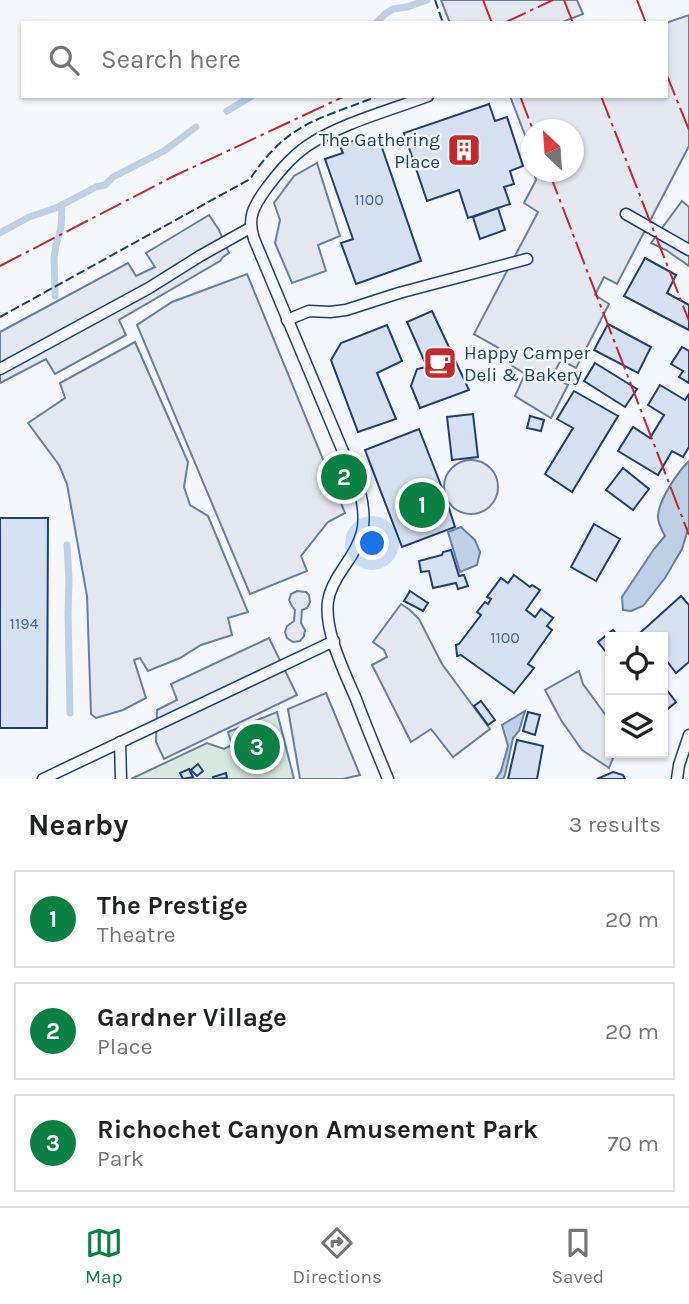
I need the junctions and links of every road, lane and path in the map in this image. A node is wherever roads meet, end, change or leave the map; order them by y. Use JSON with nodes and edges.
{"nodes":[{"id":1,"x":423,"y":98,"type":"edge"},
{"id":2,"x":626,"y":214,"type":"dead end"},
{"id":3,"x":250,"y":228,"type":"junction"},
{"id":4,"x":689,"y":250,"type":"edge"},
{"id":5,"x":527,"y":259,"type":"dead end"},
{"id":6,"x":287,"y":320,"type":"junction"},
{"id":7,"x":0,"y":369,"type":"edge"},
{"id":8,"x":334,"y":641,"type":"junction"},
{"id":9,"x":689,"y":735,"type":"edge"},
{"id":10,"x":120,"y":742,"type":"junction"},
{"id":11,"x":43,"y":779,"type":"edge"},
{"id":12,"x":121,"y":779,"type":"edge"},
{"id":13,"x":388,"y":779,"type":"edge"},
{"id":14,"x":677,"y":779,"type":"edge"}],
"edges":[{"from":1,"to":3,"type":"lane"},
{"from":2,"to":4,"type":"lane"},
{"from":3,"to":6,"type":"lane"},
{"from":3,"to":7,"type":"lane"},
{"from":5,"to":6,"type":"lane"},
{"from":6,"to":8,"type":"lane"},
{"from":8,"to":10,"type":"lane"},
{"from":8,"to":13,"type":"lane"},
{"from":9,"to":14,"type":"lane"},
{"from":10,"to":11,"type":"lane"},
{"from":10,"to":12,"type":"lane"}]}
